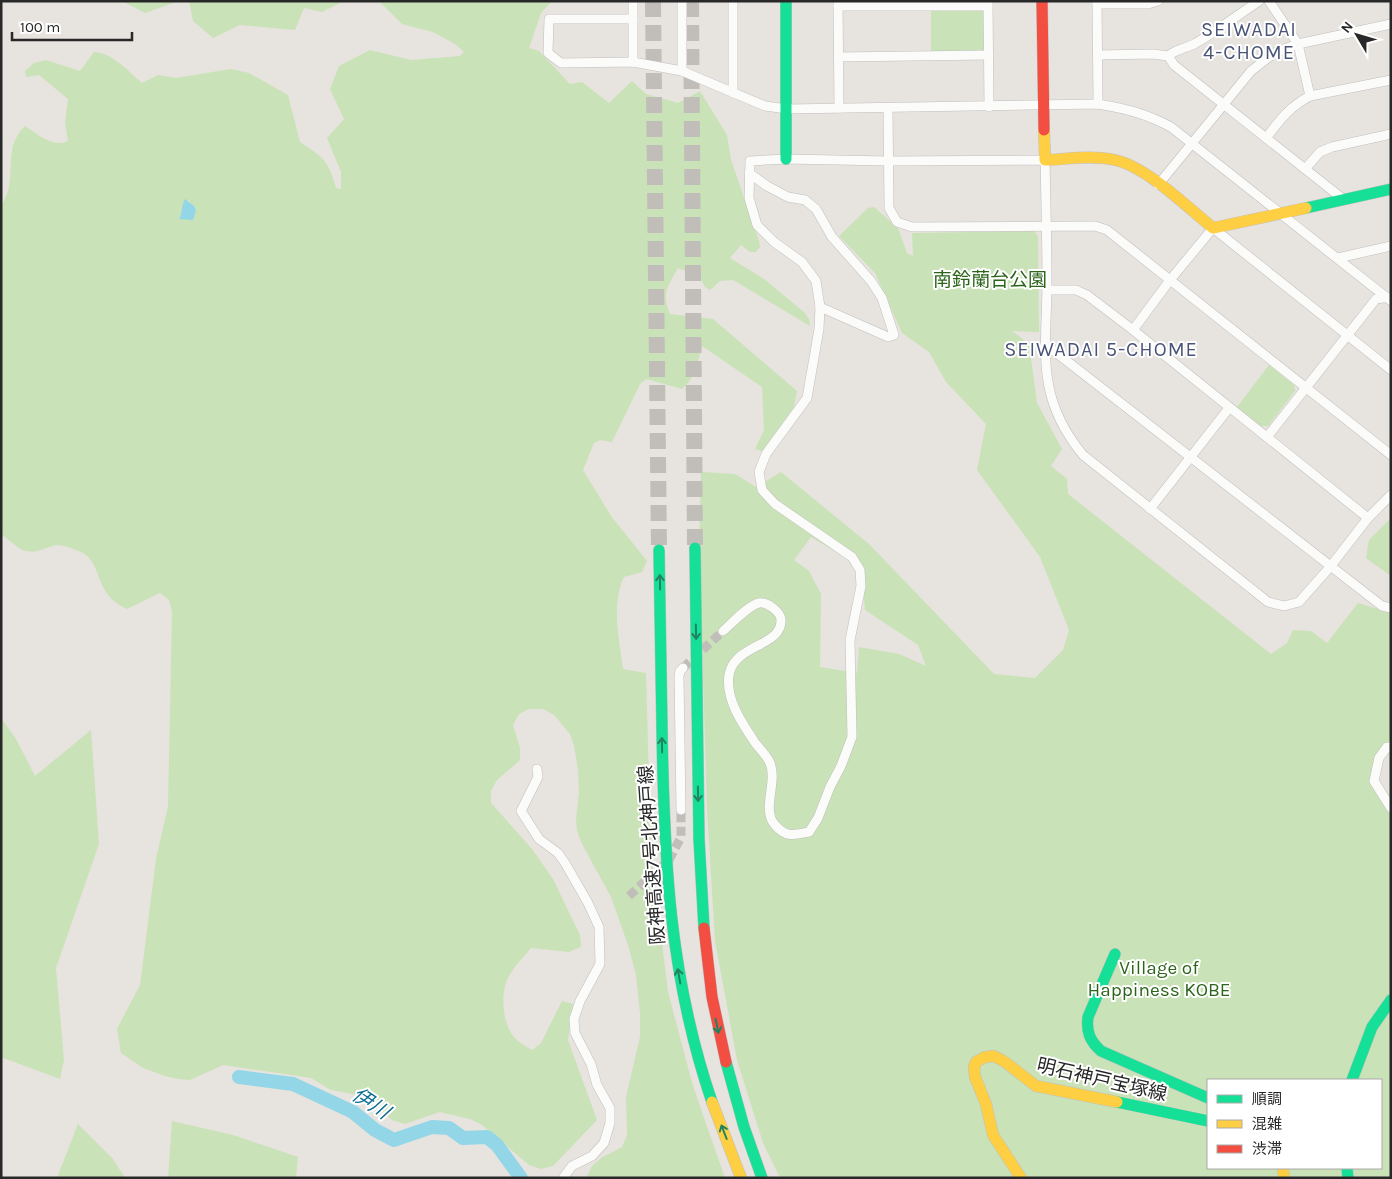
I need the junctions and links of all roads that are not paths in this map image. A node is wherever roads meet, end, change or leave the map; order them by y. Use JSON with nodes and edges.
{"nodes":[{"id":1,"x":633,"y":1,"type":"edge"},
{"id":2,"x":682,"y":1,"type":"edge"},
{"id":3,"x":732,"y":1,"type":"edge"},
{"id":4,"x":786,"y":1,"type":"edge"},
{"id":5,"x":1042,"y":1,"type":"edge"},
{"id":6,"x":1158,"y":1,"type":"edge"},
{"id":7,"x":1259,"y":1,"type":"edge"},
{"id":8,"x":1269,"y":1,"type":"edge"},
{"id":9,"x":1097,"y":3,"type":"edge"},
{"id":10,"x":838,"y":4,"type":"edge"},
{"id":11,"x":988,"y":4,"type":"edge"},
{"id":12,"x":633,"y":19,"type":"junction"},
{"id":13,"x":1391,"y":24,"type":"edge"},
{"id":14,"x":1298,"y":44,"type":"junction"},
{"id":15,"x":989,"y":55,"type":"junction"},
{"id":16,"x":1098,"y":55,"type":"junction"},
{"id":17,"x":1168,"y":56,"type":"junction"},
{"id":18,"x":838,"y":57,"type":"junction"},
{"id":19,"x":633,"y":62,"type":"junction"},
{"id":20,"x":682,"y":71,"type":"junction"},
{"id":21,"x":1391,"y":80,"type":"edge"},
{"id":22,"x":733,"y":93,"type":"junction"},
{"id":23,"x":1310,"y":96,"type":"junction"},
{"id":24,"x":1098,"y":104,"type":"junction"},
{"id":25,"x":1224,"y":104,"type":"junction"},
{"id":26,"x":1043,"y":105,"type":"junction"},
{"id":27,"x":989,"y":106,"type":"junction"},
{"id":28,"x":839,"y":108,"type":"junction"},
{"id":29,"x":888,"y":108,"type":"junction"},
{"id":30,"x":786,"y":109,"type":"junction"},
{"id":31,"x":1391,"y":134,"type":"edge"},
{"id":32,"x":1266,"y":138,"type":"junction"},
{"id":33,"x":1192,"y":144,"type":"junction"},
{"id":34,"x":786,"y":159,"type":"junction"},
{"id":35,"x":1045,"y":160,"type":"junction"},
{"id":36,"x":888,"y":162,"type":"junction"},
{"id":37,"x":1305,"y":169,"type":"junction"},
{"id":38,"x":749,"y":173,"type":"junction"},
{"id":39,"x":1158,"y":185,"type":"junction"},
{"id":40,"x":1391,"y":189,"type":"edge"},
{"id":41,"x":1344,"y":200,"type":"junction"},
{"id":42,"x":1281,"y":213,"type":"junction"},
{"id":43,"x":1046,"y":227,"type":"junction"},
{"id":44,"x":1213,"y":228,"type":"junction"},
{"id":45,"x":1391,"y":246,"type":"edge"},
{"id":46,"x":1338,"y":258,"type":"junction"},
{"id":47,"x":1170,"y":280,"type":"junction"},
{"id":48,"x":1046,"y":290,"type":"junction"},
{"id":49,"x":1389,"y":298,"type":"edge"},
{"id":50,"x":820,"y":307,"type":"junction"},
{"id":51,"x":1133,"y":330,"type":"junction"},
{"id":52,"x":1347,"y":334,"type":"junction"},
{"id":53,"x":1045,"y":344,"type":"junction"},
{"id":54,"x":1391,"y":370,"type":"edge"},
{"id":55,"x":1304,"y":387,"type":"junction"},
{"id":56,"x":1229,"y":408,"type":"junction"},
{"id":57,"x":1266,"y":437,"type":"junction"},
{"id":58,"x":1391,"y":456,"type":"edge"},
{"id":59,"x":1190,"y":458,"type":"junction"},
{"id":60,"x":1391,"y":495,"type":"edge"},
{"id":61,"x":1150,"y":509,"type":"junction"},
{"id":62,"x":1368,"y":518,"type":"junction"},
{"id":63,"x":695,"y":548,"type":"tunnel mouth"},
{"id":64,"x":659,"y":550,"type":"tunnel mouth"},
{"id":65,"x":1330,"y":567,"type":"junction"},
{"id":66,"x":1391,"y":608,"type":"edge"},
{"id":67,"x":723,"y":630,"type":"tunnel mouth"},
{"id":68,"x":683,"y":668,"type":"tunnel mouth"},
{"id":69,"x":1391,"y":747,"type":"edge"},
{"id":70,"x":537,"y":768,"type":"dead end"},
{"id":71,"x":1391,"y":808,"type":"edge"},
{"id":72,"x":681,"y":810,"type":"tunnel mouth"},
{"id":73,"x":1115,"y":954,"type":"dead end"},
{"id":74,"x":1391,"y":1000,"type":"edge"},
{"id":75,"x":1352,"y":1079,"type":"edge"},
{"id":76,"x":1207,"y":1098,"type":"edge"},
{"id":77,"x":1207,"y":1121,"type":"edge"},
{"id":78,"x":563,"y":1178,"type":"edge"},
{"id":79,"x":741,"y":1178,"type":"edge"},
{"id":80,"x":762,"y":1178,"type":"edge"},
{"id":81,"x":1021,"y":1178,"type":"edge"}],
"edges":[{"from":1,"to":12,"type":"street"},
{"from":2,"to":20,"type":"street"},
{"from":3,"to":22,"type":"street"},
{"from":4,"to":30,"type":"main road"},
{"from":5,"to":26,"type":"main road"},
{"from":6,"to":9,"type":"street"},
{"from":7,"to":17,"type":"street"},
{"from":8,"to":14,"type":"street"},
{"from":9,"to":16,"type":"street"},
{"from":10,"to":11,"type":"street"},
{"from":10,"to":18,"type":"street"},
{"from":11,"to":15,"type":"street"},
{"from":12,"to":19,"type":"street"},
{"from":12,"to":19,"type":"street"},
{"from":13,"to":14,"type":"street"},
{"from":14,"to":23,"type":"street"},
{"from":14,"to":25,"type":"street"},
{"from":15,"to":18,"type":"street"},
{"from":15,"to":27,"type":"street"},
{"from":16,"to":17,"type":"street"},
{"from":16,"to":24,"type":"street"},
{"from":17,"to":25,"type":"street"},
{"from":18,"to":28,"type":"street"},
{"from":19,"to":20,"type":"street"},
{"from":20,"to":22,"type":"street"},
{"from":21,"to":23,"type":"street"},
{"from":22,"to":30,"type":"street"},
{"from":23,"to":32,"type":"street"},
{"from":24,"to":26,"type":"street"},
{"from":24,"to":33,"type":"street"},
{"from":25,"to":32,"type":"street"},
{"from":25,"to":33,"type":"street"},
{"from":26,"to":27,"type":"street"},
{"from":26,"to":35,"type":"main road"},
{"from":27,"to":29,"type":"street"},
{"from":28,"to":29,"type":"street"},
{"from":28,"to":30,"type":"street"},
{"from":29,"to":36,"type":"street"},
{"from":30,"to":34,"type":"main road"},
{"from":31,"to":37,"type":"street"},
{"from":32,"to":37,"type":"street"},
{"from":33,"to":39,"type":"street"},
{"from":33,"to":42,"type":"street"},
{"from":34,"to":36,"type":"street"},
{"from":34,"to":38,"type":"street"},
{"from":35,"to":36,"type":"street"},
{"from":35,"to":39,"type":"main road"},
{"from":35,"to":43,"type":"street"},
{"from":36,"to":43,"type":"street"},
{"from":37,"to":41,"type":"street"},
{"from":38,"to":50,"type":"street"},
{"from":38,"to":50,"type":"street"},
{"from":39,"to":44,"type":"main road"},
{"from":40,"to":41,"type":"main road"},
{"from":41,"to":42,"type":"main road"},
{"from":42,"to":44,"type":"main road"},
{"from":42,"to":46,"type":"street"},
{"from":43,"to":47,"type":"street"},
{"from":43,"to":48,"type":"street"},
{"from":44,"to":47,"type":"street"},
{"from":44,"to":52,"type":"street"},
{"from":45,"to":46,"type":"street"},
{"from":46,"to":49,"type":"street"},
{"from":47,"to":51,"type":"street"},
{"from":47,"to":55,"type":"street"},
{"from":48,"to":51,"type":"street"},
{"from":48,"to":53,"type":"street"},
{"from":49,"to":52,"type":"street"},
{"from":50,"to":67,"type":"street"},
{"from":51,"to":56,"type":"street"},
{"from":52,"to":54,"type":"street"},
{"from":52,"to":55,"type":"street"},
{"from":53,"to":59,"type":"street"},
{"from":53,"to":61,"type":"street"},
{"from":55,"to":57,"type":"street"},
{"from":55,"to":58,"type":"street"},
{"from":56,"to":57,"type":"street"},
{"from":56,"to":59,"type":"street"},
{"from":57,"to":62,"type":"street"},
{"from":59,"to":61,"type":"street"},
{"from":59,"to":65,"type":"street"},
{"from":60,"to":62,"type":"street"},
{"from":61,"to":65,"type":"street"},
{"from":62,"to":65,"type":"street"},
{"from":63,"to":80,"type":"main road","one_way":true},
{"from":79,"to":64,"type":"main road","name":"阪神高速7号北神戸線","one_way":true},
{"from":65,"to":66,"type":"street"},
{"from":68,"to":72,"type":"street"},
{"from":69,"to":71,"type":"street"},
{"from":70,"to":78,"type":"street"},
{"from":73,"to":76,"type":"main road"},
{"from":74,"to":75,"type":"main road"},
{"from":77,"to":81,"type":"main road","name":"明石神戸宝塚線"}]}
